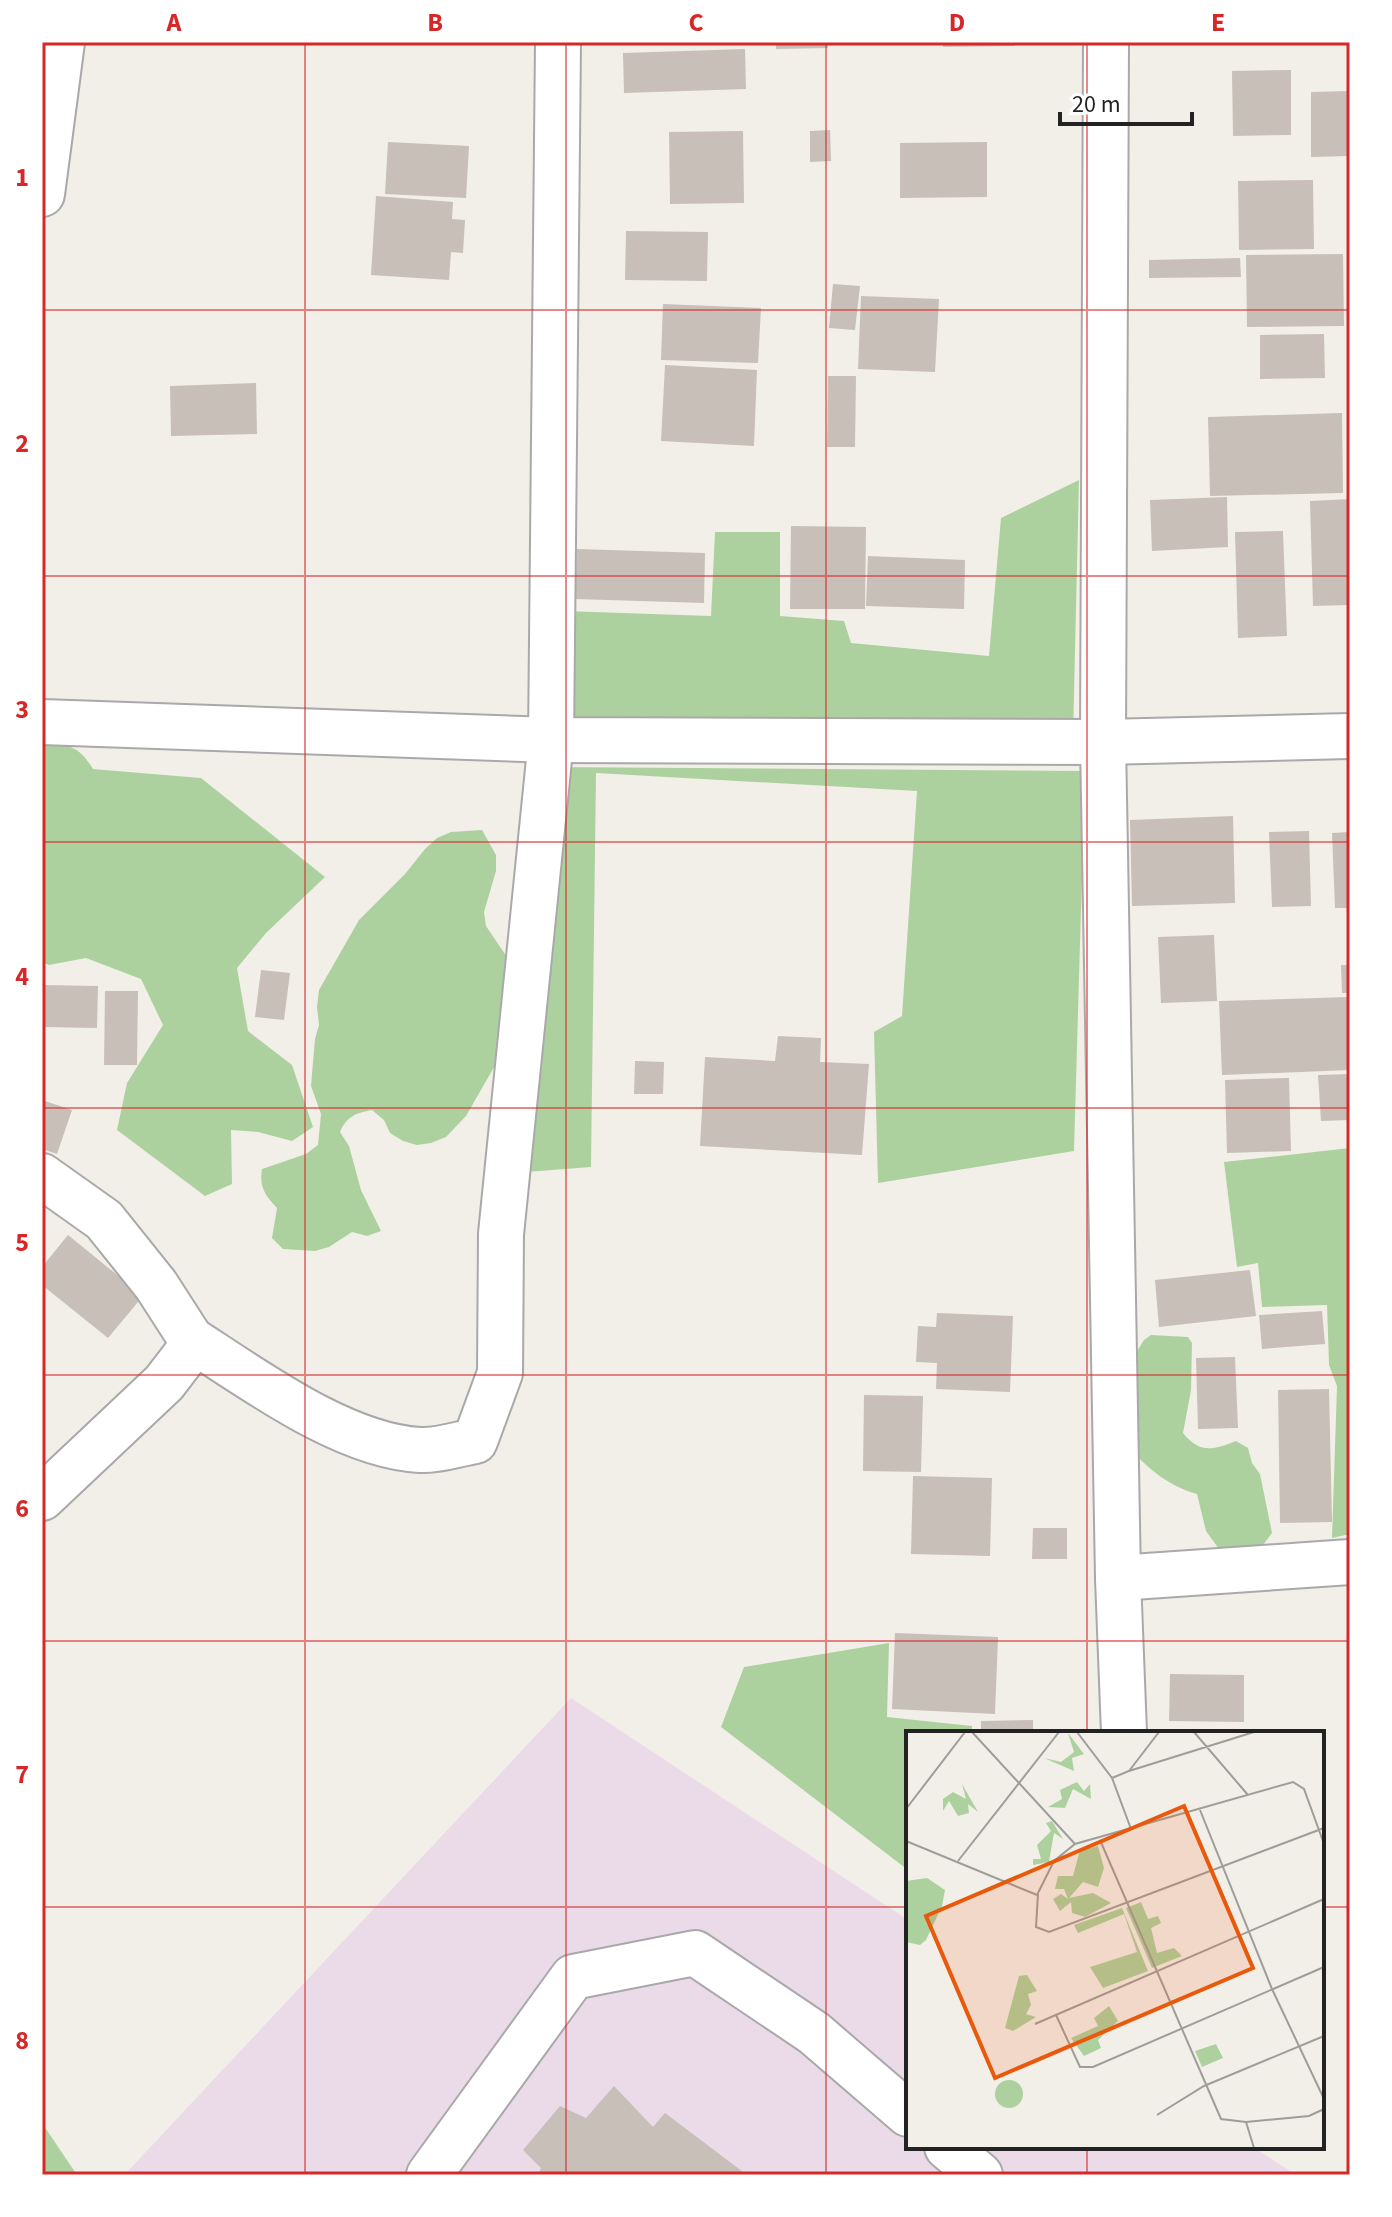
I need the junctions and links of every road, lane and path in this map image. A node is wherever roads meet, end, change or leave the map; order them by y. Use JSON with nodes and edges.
{"nodes":[{"id":1,"x":62,"y":42,"type":"edge"},
{"id":2,"x":558,"y":42,"type":"edge"},
{"id":3,"x":1106,"y":42,"type":"edge"},
{"id":4,"x":42,"y":194,"type":"edge"},
{"id":5,"x":42,"y":722,"type":"edge"},
{"id":6,"x":1350,"y":736,"type":"edge"},
{"id":7,"x":551,"y":740,"type":"junction"},
{"id":8,"x":1103,"y":742,"type":"junction"},
{"id":9,"x":42,"y":1176,"type":"edge"},
{"id":10,"x":189,"y":1338,"type":"junction"},
{"id":11,"x":42,"y":1498,"type":"edge"},
{"id":12,"x":1350,"y":1562,"type":"edge"},
{"id":13,"x":1118,"y":1578,"type":"junction"},
{"id":14,"x":1124,"y":1731,"type":"edge"},
{"id":15,"x":906,"y":2112,"type":"edge"},
{"id":16,"x":949,"y":2149,"type":"edge"},
{"id":17,"x":429,"y":2175,"type":"edge"},
{"id":18,"x":980,"y":2175,"type":"edge"}],
"edges":[{"from":1,"to":4,"type":"street"},
{"from":2,"to":7,"type":"street"},
{"from":3,"to":8,"type":"street"},
{"from":5,"to":7,"type":"street"},
{"from":6,"to":8,"type":"street"},
{"from":7,"to":8,"type":"street"},
{"from":7,"to":10,"type":"street"},
{"from":8,"to":13,"type":"street"},
{"from":9,"to":10,"type":"street"},
{"from":10,"to":11,"type":"street"},
{"from":12,"to":13,"type":"street"},
{"from":13,"to":14,"type":"street"},
{"from":15,"to":17,"type":"street"},
{"from":16,"to":18,"type":"street"}]}
